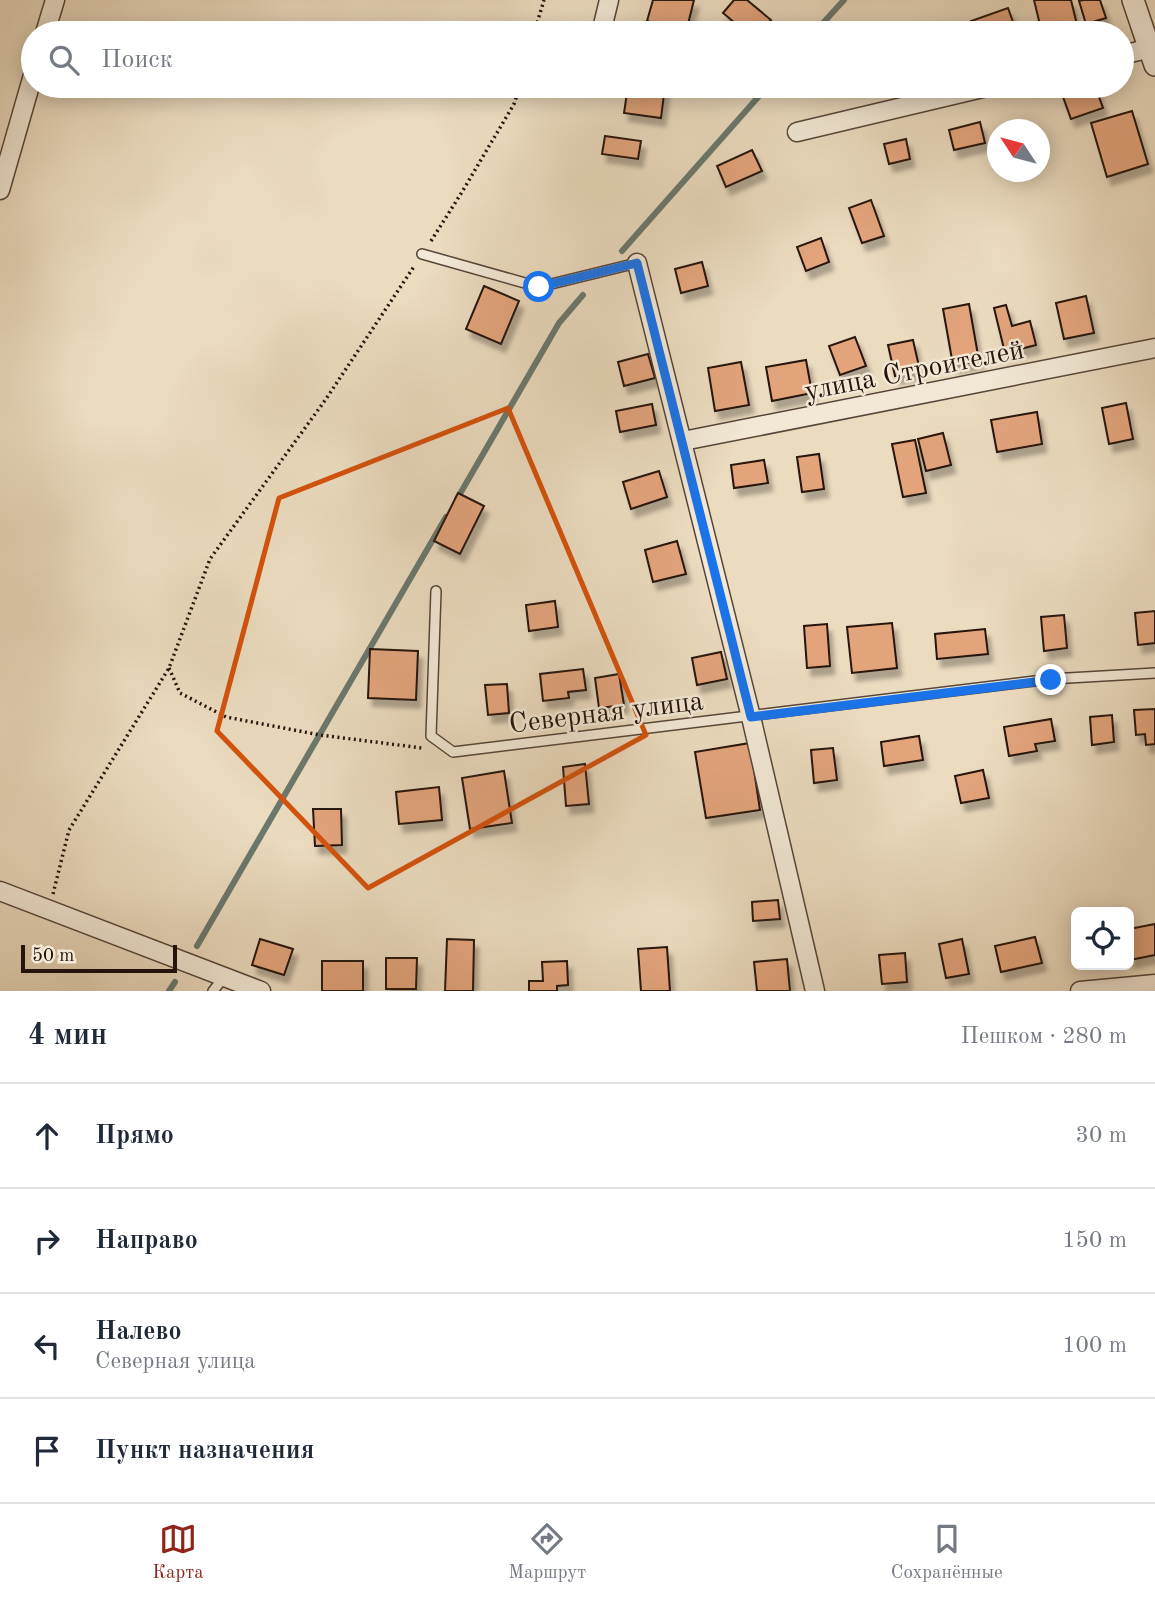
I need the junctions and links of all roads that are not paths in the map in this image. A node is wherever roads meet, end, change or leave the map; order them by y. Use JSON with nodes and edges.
{"nodes":[{"id":1,"x":55,"y":0,"type":"edge"},
{"id":2,"x":609,"y":0,"type":"edge"},
{"id":3,"x":1133,"y":0,"type":"edge"},
{"id":4,"x":49,"y":21,"type":"edge"},
{"id":5,"x":604,"y":21,"type":"edge"},
{"id":6,"x":1153,"y":53,"type":"edge"},
{"id":7,"x":1134,"y":54,"type":"edge"},
{"id":8,"x":26,"y":98,"type":"edge"},
{"id":9,"x":940,"y":98,"type":"edge"},
{"id":10,"x":797,"y":132,"type":"dead end"},
{"id":11,"x":0,"y":190,"type":"edge"},
{"id":12,"x":422,"y":254,"type":"road end"},
{"id":13,"x":637,"y":263,"type":"joint"},
{"id":14,"x":1155,"y":348,"type":"edge"},
{"id":15,"x":683,"y":441,"type":"junction"},
{"id":16,"x":436,"y":591,"type":"dead end"},
{"id":17,"x":1155,"y":673,"type":"edge"},
{"id":18,"x":751,"y":717,"type":"junction"},
{"id":19,"x":0,"y":891,"type":"edge"},
{"id":20,"x":218,"y":984,"type":"edge"},
{"id":21,"x":1155,"y":984,"type":"edge"},
{"id":22,"x":261,"y":991,"type":"edge"},
{"id":23,"x":815,"y":991,"type":"edge"},
{"id":24,"x":1080,"y":991,"type":"edge"}],
"edges":[{"from":1,"to":4,"type":"street"},
{"from":2,"to":5,"type":"street"},
{"from":3,"to":6,"type":"street"},
{"from":6,"to":7,"type":"street"},
{"from":8,"to":11,"type":"street"},
{"from":9,"to":10,"type":"street"},
{"from":12,"to":13,"type":"lane"},
{"from":13,"to":15,"type":"street"},
{"from":14,"to":15,"type":"street","name":"улица Строителей"},
{"from":15,"to":18,"type":"street"},
{"from":16,"to":18,"type":"lane","name":"Северная улица"},
{"from":17,"to":18,"type":"lane","name":"Северная улица"},
{"from":18,"to":23,"type":"street"},
{"from":19,"to":20,"type":"street"},
{"from":20,"to":22,"type":"street"},
{"from":21,"to":24,"type":"street"}]}
